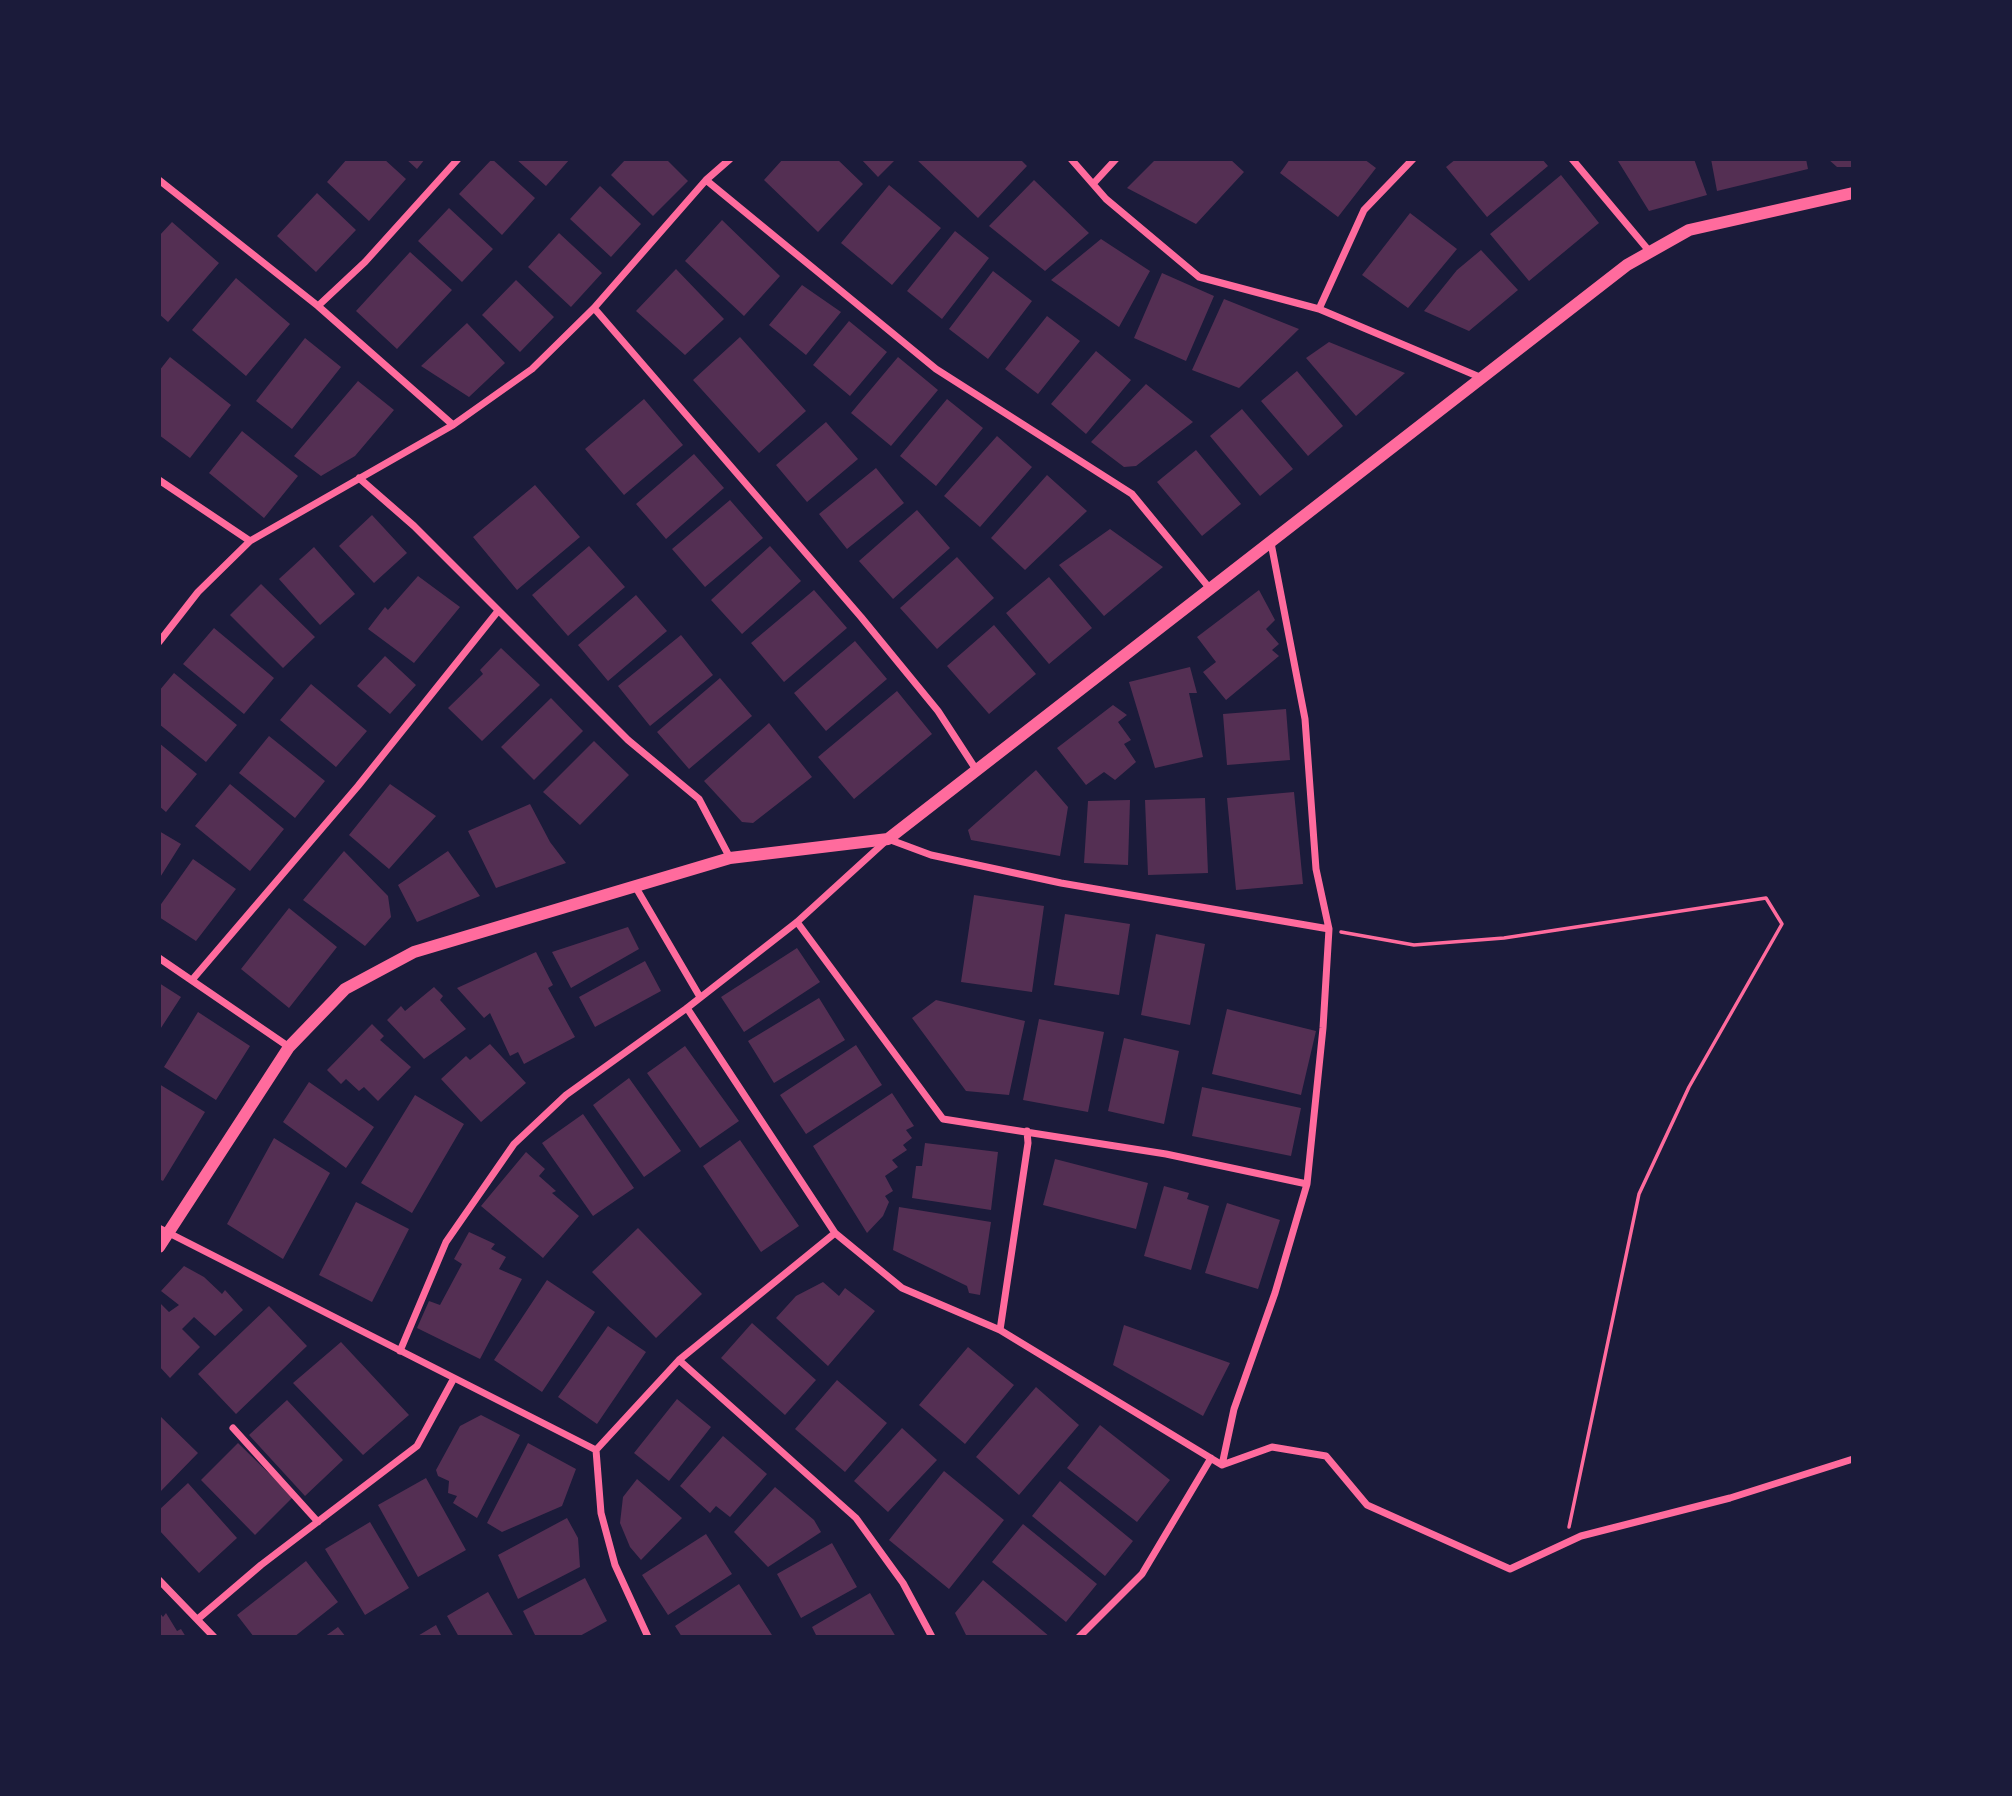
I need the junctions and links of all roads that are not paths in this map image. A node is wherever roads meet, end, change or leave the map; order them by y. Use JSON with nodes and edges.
{"nodes":[{"id":1,"x":458,"y":159,"type":"edge"},
{"id":2,"x":730,"y":159,"type":"edge"},
{"id":3,"x":1071,"y":159,"type":"edge"},
{"id":4,"x":1116,"y":159,"type":"edge"},
{"id":5,"x":1413,"y":159,"type":"edge"},
{"id":6,"x":1572,"y":159,"type":"edge"},
{"id":7,"x":159,"y":180,"type":"edge"},
{"id":8,"x":706,"y":180,"type":"junction"},
{"id":9,"x":1093,"y":184,"type":"junction"},
{"id":10,"x":1853,"y":193,"type":"edge"},
{"id":11,"x":1650,"y":252,"type":"junction"},
{"id":12,"x":318,"y":306,"type":"junction"},
{"id":13,"x":594,"y":308,"type":"junction"},
{"id":14,"x":1319,"y":309,"type":"junction"},
{"id":15,"x":1482,"y":379,"type":"junction"},
{"id":16,"x":453,"y":425,"type":"junction"},
{"id":17,"x":359,"y":478,"type":"junction"},
{"id":18,"x":159,"y":480,"type":"edge"},
{"id":19,"x":250,"y":541,"type":"junction"},
{"id":20,"x":1271,"y":543,"type":"junction"},
{"id":21,"x":1210,"y":590,"type":"junction"},
{"id":22,"x":498,"y":611,"type":"junction"},
{"id":23,"x":159,"y":642,"type":"edge"},
{"id":24,"x":977,"y":772,"type":"junction"},
{"id":25,"x":888,"y":839,"type":"junction"},
{"id":26,"x":730,"y":858,"type":"junction"},
{"id":27,"x":634,"y":886,"type":"junction"},
{"id":28,"x":797,"y":922,"type":"junction"},
{"id":29,"x":1329,"y":929,"type":"junction"},
{"id":30,"x":159,"y":958,"type":"edge"},
{"id":31,"x":192,"y":981,"type":"junction"},
{"id":32,"x":700,"y":997,"type":"junction"},
{"id":33,"x":687,"y":1008,"type":"junction"},
{"id":34,"x":289,"y":1047,"type":"junction"},
{"id":35,"x":1027,"y":1131,"type":"junction"},
{"id":36,"x":1307,"y":1184,"type":"junction"},
{"id":37,"x":164,"y":1231,"type":"edge"},
{"id":38,"x":835,"y":1233,"type":"junction"},
{"id":39,"x":159,"y":1247,"type":"edge"},
{"id":40,"x":1000,"y":1330,"type":"junction"},
{"id":41,"x":400,"y":1351,"type":"junction"},
{"id":42,"x":678,"y":1360,"type":"junction"},
{"id":43,"x":454,"y":1378,"type":"junction"},
{"id":44,"x":233,"y":1428,"type":"dead end"},
{"id":45,"x":596,"y":1450,"type":"junction"},
{"id":46,"x":1211,"y":1458,"type":"junction"},
{"id":47,"x":1853,"y":1459,"type":"edge"},
{"id":48,"x":1222,"y":1465,"type":"junction"},
{"id":49,"x":318,"y":1522,"type":"junction"},
{"id":50,"x":159,"y":1580,"type":"edge"},
{"id":51,"x":199,"y":1618,"type":"junction"},
{"id":52,"x":647,"y":1636,"type":"edge"},
{"id":53,"x":214,"y":1637,"type":"edge"},
{"id":54,"x":932,"y":1637,"type":"edge"},
{"id":55,"x":1079,"y":1637,"type":"edge"}],
"edges":[{"from":1,"to":12,"type":"street"},
{"from":2,"to":8,"type":"street"},
{"from":3,"to":9,"type":"street"},
{"from":4,"to":9,"type":"street"},
{"from":5,"to":14,"type":"street"},
{"from":6,"to":11,"type":"street"},
{"from":7,"to":12,"type":"street"},
{"from":8,"to":13,"type":"street"},
{"from":8,"to":21,"type":"street"},
{"from":9,"to":14,"type":"street"},
{"from":10,"to":11,"type":"street"},
{"from":11,"to":15,"type":"street"},
{"from":12,"to":16,"type":"street"},
{"from":13,"to":16,"type":"street"},
{"from":13,"to":24,"type":"street"},
{"from":14,"to":15,"type":"street"},
{"from":15,"to":20,"type":"street"},
{"from":16,"to":17,"type":"street"},
{"from":17,"to":19,"type":"street"},
{"from":17,"to":22,"type":"street"},
{"from":18,"to":19,"type":"street"},
{"from":19,"to":23,"type":"street"},
{"from":20,"to":21,"type":"street"},
{"from":20,"to":29,"type":"street"},
{"from":21,"to":24,"type":"street"},
{"from":22,"to":26,"type":"street"},
{"from":22,"to":31,"type":"street"},
{"from":24,"to":25,"type":"street"},
{"from":25,"to":26,"type":"street"},
{"from":25,"to":28,"type":"street"},
{"from":25,"to":29,"type":"street"},
{"from":26,"to":27,"type":"street"},
{"from":27,"to":32,"type":"street"},
{"from":27,"to":34,"type":"street"},
{"from":28,"to":32,"type":"street"},
{"from":28,"to":35,"type":"street"},
{"from":29,"to":36,"type":"street"},
{"from":30,"to":31,"type":"street"},
{"from":31,"to":34,"type":"street"},
{"from":32,"to":33,"type":"street"},
{"from":33,"to":38,"type":"street"},
{"from":33,"to":41,"type":"street"},
{"from":34,"to":37,"type":"street"},
{"from":35,"to":36,"type":"street"},
{"from":35,"to":40,"type":"street"},
{"from":36,"to":48,"type":"street"},
{"from":37,"to":39,"type":"street"},
{"from":37,"to":41,"type":"street"},
{"from":38,"to":40,"type":"street"},
{"from":38,"to":42,"type":"street"},
{"from":40,"to":46,"type":"street"},
{"from":41,"to":43,"type":"street"},
{"from":42,"to":45,"type":"street"},
{"from":42,"to":54,"type":"street"},
{"from":43,"to":45,"type":"street"},
{"from":43,"to":49,"type":"street"},
{"from":44,"to":49,"type":"street"},
{"from":45,"to":52,"type":"street"},
{"from":46,"to":48,"type":"street"},
{"from":46,"to":55,"type":"street"},
{"from":47,"to":48,"type":"street"},
{"from":49,"to":51,"type":"street"},
{"from":50,"to":51,"type":"street"},
{"from":51,"to":53,"type":"street"}]}
